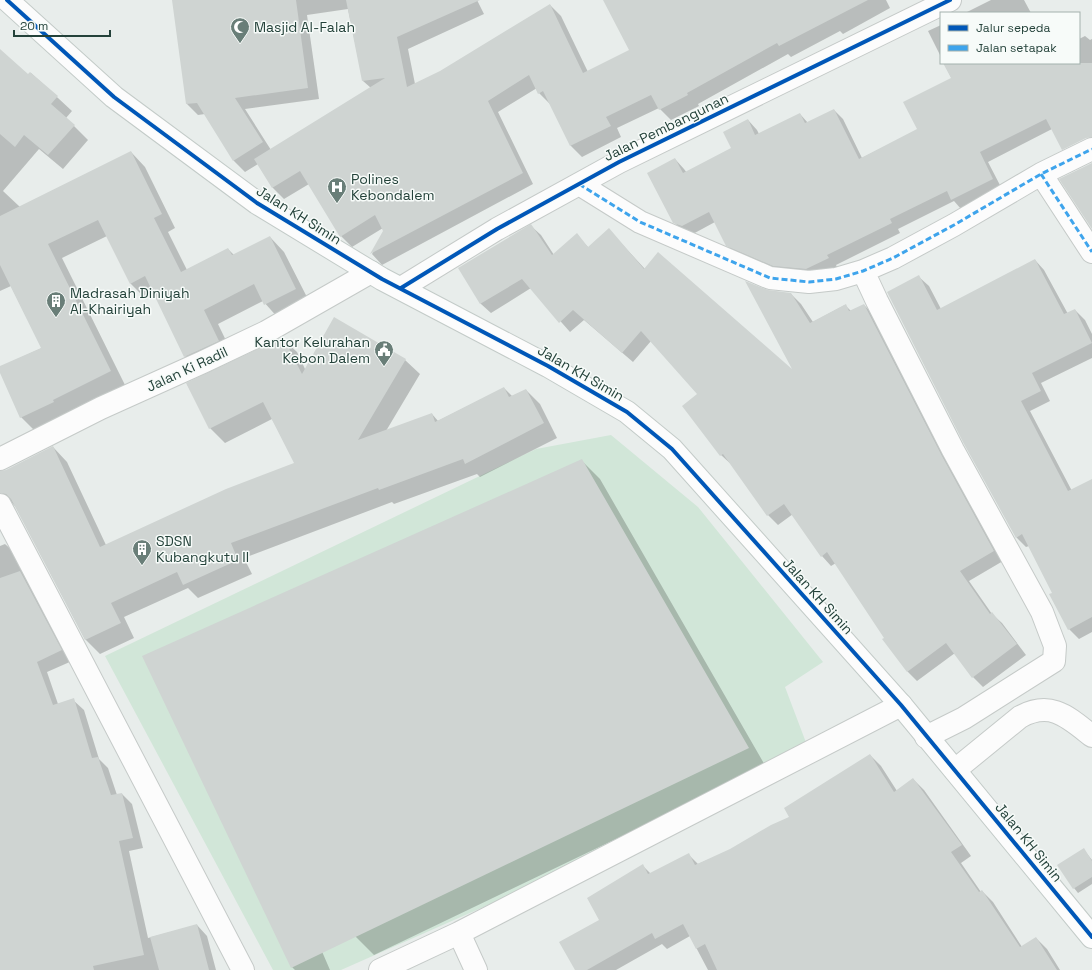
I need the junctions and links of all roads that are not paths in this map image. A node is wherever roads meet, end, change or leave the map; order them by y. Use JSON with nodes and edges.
{"nodes":[{"id":1,"x":7,"y":0,"type":"edge"},
{"id":2,"x":948,"y":0,"type":"edge"},
{"id":3,"x":1092,"y":149,"type":"edge"},
{"id":4,"x":1041,"y":174,"type":"junction"},
{"id":5,"x":579,"y":184,"type":"junction"},
{"id":6,"x":1092,"y":252,"type":"edge"},
{"id":7,"x":863,"y":271,"type":"junction"},
{"id":8,"x":371,"y":272,"type":"junction"},
{"id":9,"x":401,"y":288,"type":"junction"},
{"id":10,"x":0,"y":459,"type":"edge"},
{"id":11,"x":0,"y":505,"type":"edge"},
{"id":12,"x":901,"y":705,"type":"junction"},
{"id":13,"x":1092,"y":736,"type":"edge"},
{"id":14,"x":926,"y":737,"type":"junction"},
{"id":15,"x":955,"y":770,"type":"junction"},
{"id":16,"x":459,"y":933,"type":"junction"},
{"id":17,"x":1092,"y":937,"type":"edge"},
{"id":18,"x":242,"y":970,"type":"edge"},
{"id":19,"x":380,"y":970,"type":"edge"},
{"id":20,"x":476,"y":970,"type":"edge"}],
"edges":[{"from":1,"to":8,"type":"street","name":"Jalan KH Simin"},
{"from":2,"to":5,"type":"street","name":"Jalan Pembangunan"},
{"from":3,"to":4,"type":"street"},
{"from":4,"to":6,"type":"street"},
{"from":4,"to":7,"type":"street"},
{"from":5,"to":7,"type":"street"},
{"from":5,"to":9,"type":"street","name":"Jalan Pembangunan"},
{"from":7,"to":14,"type":"street"},
{"from":8,"to":9,"type":"street","name":"Jalan KH Simin"},
{"from":8,"to":10,"type":"street","name":"Jalan Ki Radil"},
{"from":9,"to":12,"type":"street","name":"Jalan KH Simin"},
{"from":11,"to":18,"type":"street"},
{"from":12,"to":14,"type":"street","name":"Jalan KH Simin"},
{"from":12,"to":16,"type":"street"},
{"from":13,"to":15,"type":"street"},
{"from":14,"to":15,"type":"street","name":"Jalan KH Simin"},
{"from":15,"to":17,"type":"street","name":"Jalan KH Simin"},
{"from":16,"to":19,"type":"street"},
{"from":16,"to":20,"type":"street"}]}
